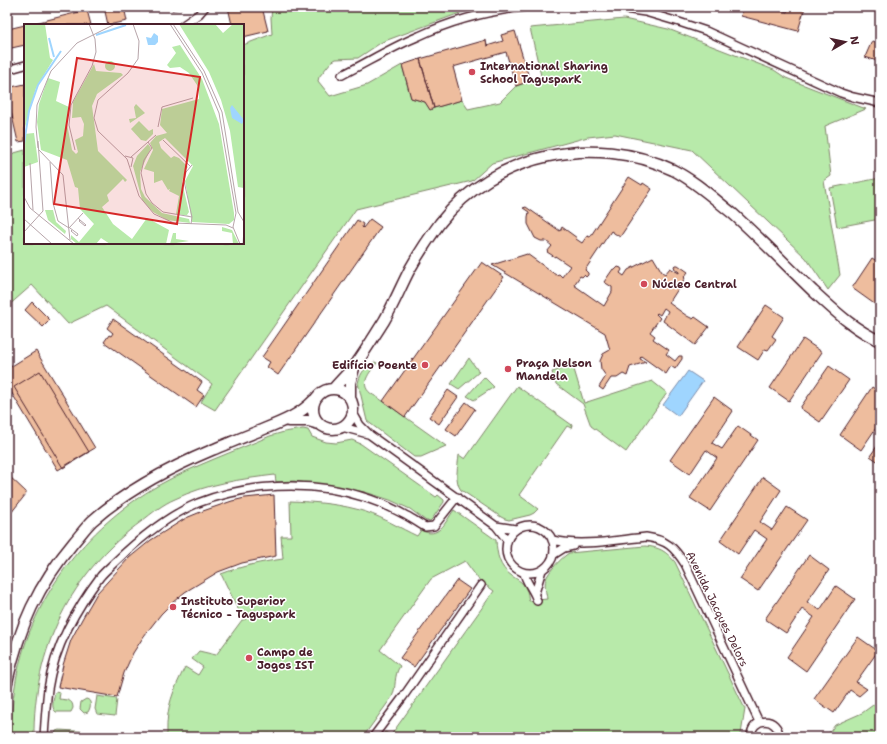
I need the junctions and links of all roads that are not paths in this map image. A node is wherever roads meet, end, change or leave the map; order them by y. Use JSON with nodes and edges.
{"nodes":[{"id":1,"x":205,"y":7,"type":"edge"},
{"id":2,"x":525,"y":7,"type":"edge"},
{"id":3,"x":611,"y":7,"type":"edge"},
{"id":4,"x":185,"y":24,"type":"edge"},
{"id":5,"x":24,"y":65,"type":"edge"},
{"id":6,"x":7,"y":70,"type":"edge"},
{"id":7,"x":342,"y":75,"type":"dead end"},
{"id":8,"x":880,"y":103,"type":"edge"},
{"id":9,"x":880,"y":341,"type":"edge"},
{"id":10,"x":356,"y":364,"type":"junction"},
{"id":11,"x":334,"y":388,"type":"junction"},
{"id":12,"x":350,"y":398,"type":"junction"},
{"id":13,"x":314,"y":400,"type":"junction"},
{"id":14,"x":353,"y":413,"type":"junction"},
{"id":15,"x":280,"y":422,"type":"junction"},
{"id":16,"x":319,"y":424,"type":"junction"},
{"id":17,"x":342,"y":427,"type":"junction"},
{"id":18,"x":370,"y":435,"type":"junction"},
{"id":19,"x":457,"y":497,"type":"junction"},
{"id":20,"x":496,"y":526,"type":"junction"},
{"id":21,"x":516,"y":529,"type":"junction"},
{"id":22,"x":507,"y":540,"type":"junction"},
{"id":23,"x":552,"y":540,"type":"junction"},
{"id":24,"x":583,"y":544,"type":"junction"},
{"id":25,"x":553,"y":555,"type":"junction"},
{"id":26,"x":542,"y":570,"type":"junction"},
{"id":27,"x":524,"y":573,"type":"junction"},
{"id":28,"x":480,"y":585,"type":"dead end"},
{"id":29,"x":535,"y":593,"type":"junction"},
{"id":30,"x":537,"y":601,"type":"dead end"},
{"id":31,"x":7,"y":682,"type":"edge"},
{"id":32,"x":759,"y":722,"type":"junction"},
{"id":33,"x":44,"y":737,"type":"edge"},
{"id":34,"x":373,"y":737,"type":"edge"},
{"id":35,"x":751,"y":737,"type":"edge"},
{"id":36,"x":779,"y":737,"type":"edge"}],
"edges":[{"from":1,"to":4,"type":"street"},
{"from":2,"to":7,"type":"street"},
{"from":3,"to":8,"type":"street"},
{"from":5,"to":6,"type":"street"},
{"from":9,"to":10,"type":"main road"},
{"from":10,"to":11,"type":"main road"},
{"from":10,"to":12,"type":"main road"},
{"from":11,"to":12,"type":"main road"},
{"from":11,"to":13,"type":"main road"},
{"from":12,"to":14,"type":"main road"},
{"from":13,"to":15,"type":"main road"},
{"from":13,"to":16,"type":"main road"},
{"from":14,"to":17,"type":"main road"},
{"from":14,"to":18,"type":"street"},
{"from":15,"to":16,"type":"main road"},
{"from":15,"to":31,"type":"main road"},
{"from":16,"to":17,"type":"main road"},
{"from":17,"to":18,"type":"street"},
{"from":18,"to":19,"type":"street"},
{"from":19,"to":20,"type":"street"},
{"from":19,"to":33,"type":"street"},
{"from":20,"to":21,"type":"street"},
{"from":20,"to":22,"type":"street"},
{"from":21,"to":22,"type":"street"},
{"from":21,"to":23,"type":"street"},
{"from":22,"to":27,"type":"street"},
{"from":23,"to":24,"type":"street","name":"Avenida Jacques Delors"},
{"from":23,"to":25,"type":"street"},
{"from":24,"to":25,"type":"street","name":"Avenida Jacques Delors"},
{"from":24,"to":32,"type":"street","name":"Avenida Jacques Delors"},
{"from":25,"to":26,"type":"street"},
{"from":26,"to":27,"type":"street"},
{"from":26,"to":29,"type":"street"},
{"from":27,"to":29,"type":"street"},
{"from":28,"to":34,"type":"street"},
{"from":29,"to":30,"type":"street"},
{"from":32,"to":35,"type":"street"},
{"from":32,"to":36,"type":"street"}]}
